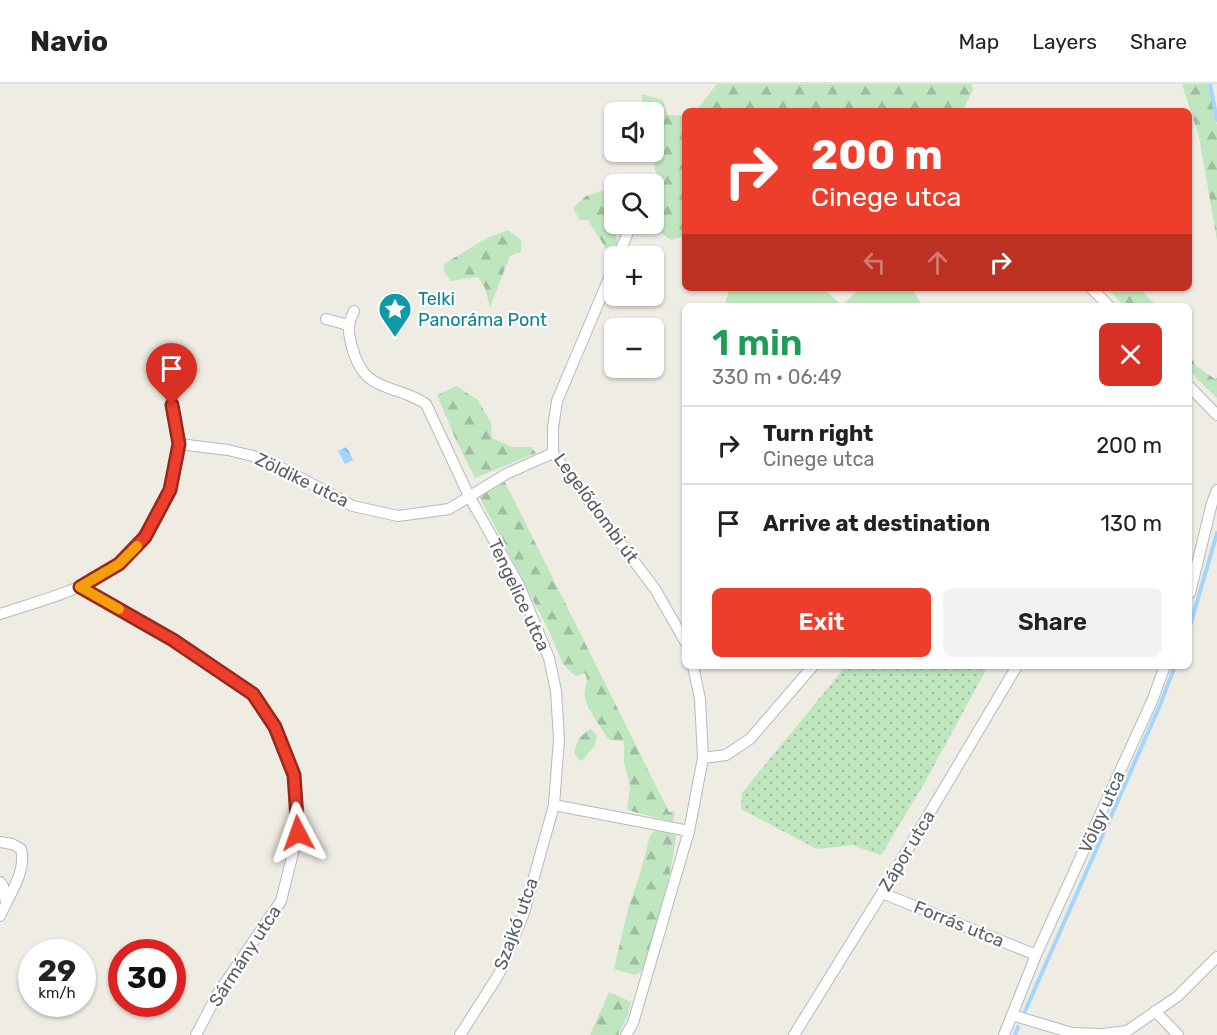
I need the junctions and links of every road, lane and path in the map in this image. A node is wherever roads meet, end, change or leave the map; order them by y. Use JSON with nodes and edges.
{"nodes":[{"id":1,"x":604,"y":290,"type":"edge"},
{"id":2,"x":1094,"y":291,"type":"edge"},
{"id":3,"x":1106,"y":303,"type":"edge"},
{"id":4,"x":354,"y":311,"type":"dead end"},
{"id":5,"x":326,"y":319,"type":"dead end"},
{"id":6,"x":348,"y":325,"type":"junction"},
{"id":7,"x":166,"y":377,"type":"dead end"},
{"id":8,"x":1192,"y":389,"type":"edge"},
{"id":9,"x":1217,"y":415,"type":"edge"},
{"id":10,"x":179,"y":444,"type":"junction"},
{"id":11,"x":553,"y":453,"type":"junction"},
{"id":12,"x":1217,"y":490,"type":"edge"},
{"id":13,"x":469,"y":496,"type":"junction"},
{"id":14,"x":1192,"y":585,"type":"edge"},
{"id":15,"x":80,"y":587,"type":"junction"},
{"id":16,"x":0,"y":614,"type":"edge"},
{"id":17,"x":682,"y":636,"type":"edge"},
{"id":18,"x":694,"y":669,"type":"edge"},
{"id":19,"x":810,"y":669,"type":"edge"},
{"id":20,"x":1015,"y":669,"type":"edge"},
{"id":21,"x":1164,"y":669,"type":"edge"},
{"id":22,"x":703,"y":758,"type":"junction"},
{"id":23,"x":554,"y":805,"type":"junction"},
{"id":24,"x":689,"y":831,"type":"junction"},
{"id":25,"x":0,"y":842,"type":"edge"},
{"id":26,"x":0,"y":882,"type":"edge"},
{"id":27,"x":882,"y":893,"type":"junction"},
{"id":28,"x":6,"y":902,"type":"junction"},
{"id":29,"x":0,"y":916,"type":"edge"},
{"id":30,"x":1036,"y":955,"type":"junction"},
{"id":31,"x":1217,"y":957,"type":"edge"},
{"id":32,"x":1155,"y":1011,"type":"junction"},
{"id":33,"x":1012,"y":1015,"type":"junction"},
{"id":34,"x":1072,"y":1034,"type":"edge"},
{"id":35,"x":196,"y":1035,"type":"edge"},
{"id":36,"x":460,"y":1035,"type":"edge"},
{"id":37,"x":626,"y":1035,"type":"edge"},
{"id":38,"x":794,"y":1035,"type":"edge"},
{"id":39,"x":1004,"y":1035,"type":"edge"},
{"id":40,"x":1178,"y":1035,"type":"edge"}],
"edges":[{"from":1,"to":11,"type":"street","name":"Legelődombi út"},
{"from":2,"to":3,"type":"street"},
{"from":4,"to":6,"type":"street"},
{"from":5,"to":6,"type":"street"},
{"from":6,"to":13,"type":"street"},
{"from":7,"to":10,"type":"street"},
{"from":8,"to":9,"type":"street"},
{"from":10,"to":13,"type":"street","name":"Zöldike utca"},
{"from":10,"to":15,"type":"street"},
{"from":11,"to":13,"type":"street","name":"Zöldike utca"},
{"from":11,"to":17,"type":"street","name":"Legelődombi út"},
{"from":12,"to":14,"type":"street"},
{"from":13,"to":23,"type":"street","name":"Tengelice utca"},
{"from":15,"to":16,"type":"street"},
{"from":15,"to":35,"type":"street","name":"Sármány utca"},
{"from":18,"to":22,"type":"street"},
{"from":19,"to":22,"type":"street"},
{"from":20,"to":27,"type":"street","name":"Zápor utca"},
{"from":21,"to":30,"type":"street","name":"Völgy utca"},
{"from":22,"to":24,"type":"street"},
{"from":23,"to":24,"type":"street"},
{"from":23,"to":36,"type":"street","name":"Szajkó utca"},
{"from":24,"to":37,"type":"street"},
{"from":25,"to":28,"type":"street"},
{"from":26,"to":28,"type":"street"},
{"from":27,"to":30,"type":"street","name":"Forrás utca"},
{"from":27,"to":38,"type":"street","name":"Zápor utca"},
{"from":28,"to":29,"type":"street"},
{"from":30,"to":33,"type":"street","name":"Völgy utca"},
{"from":31,"to":32,"type":"street"},
{"from":32,"to":34,"type":"street"},
{"from":32,"to":40,"type":"street"},
{"from":33,"to":34,"type":"street"},
{"from":33,"to":39,"type":"street","name":"Völgy utca"}]}
